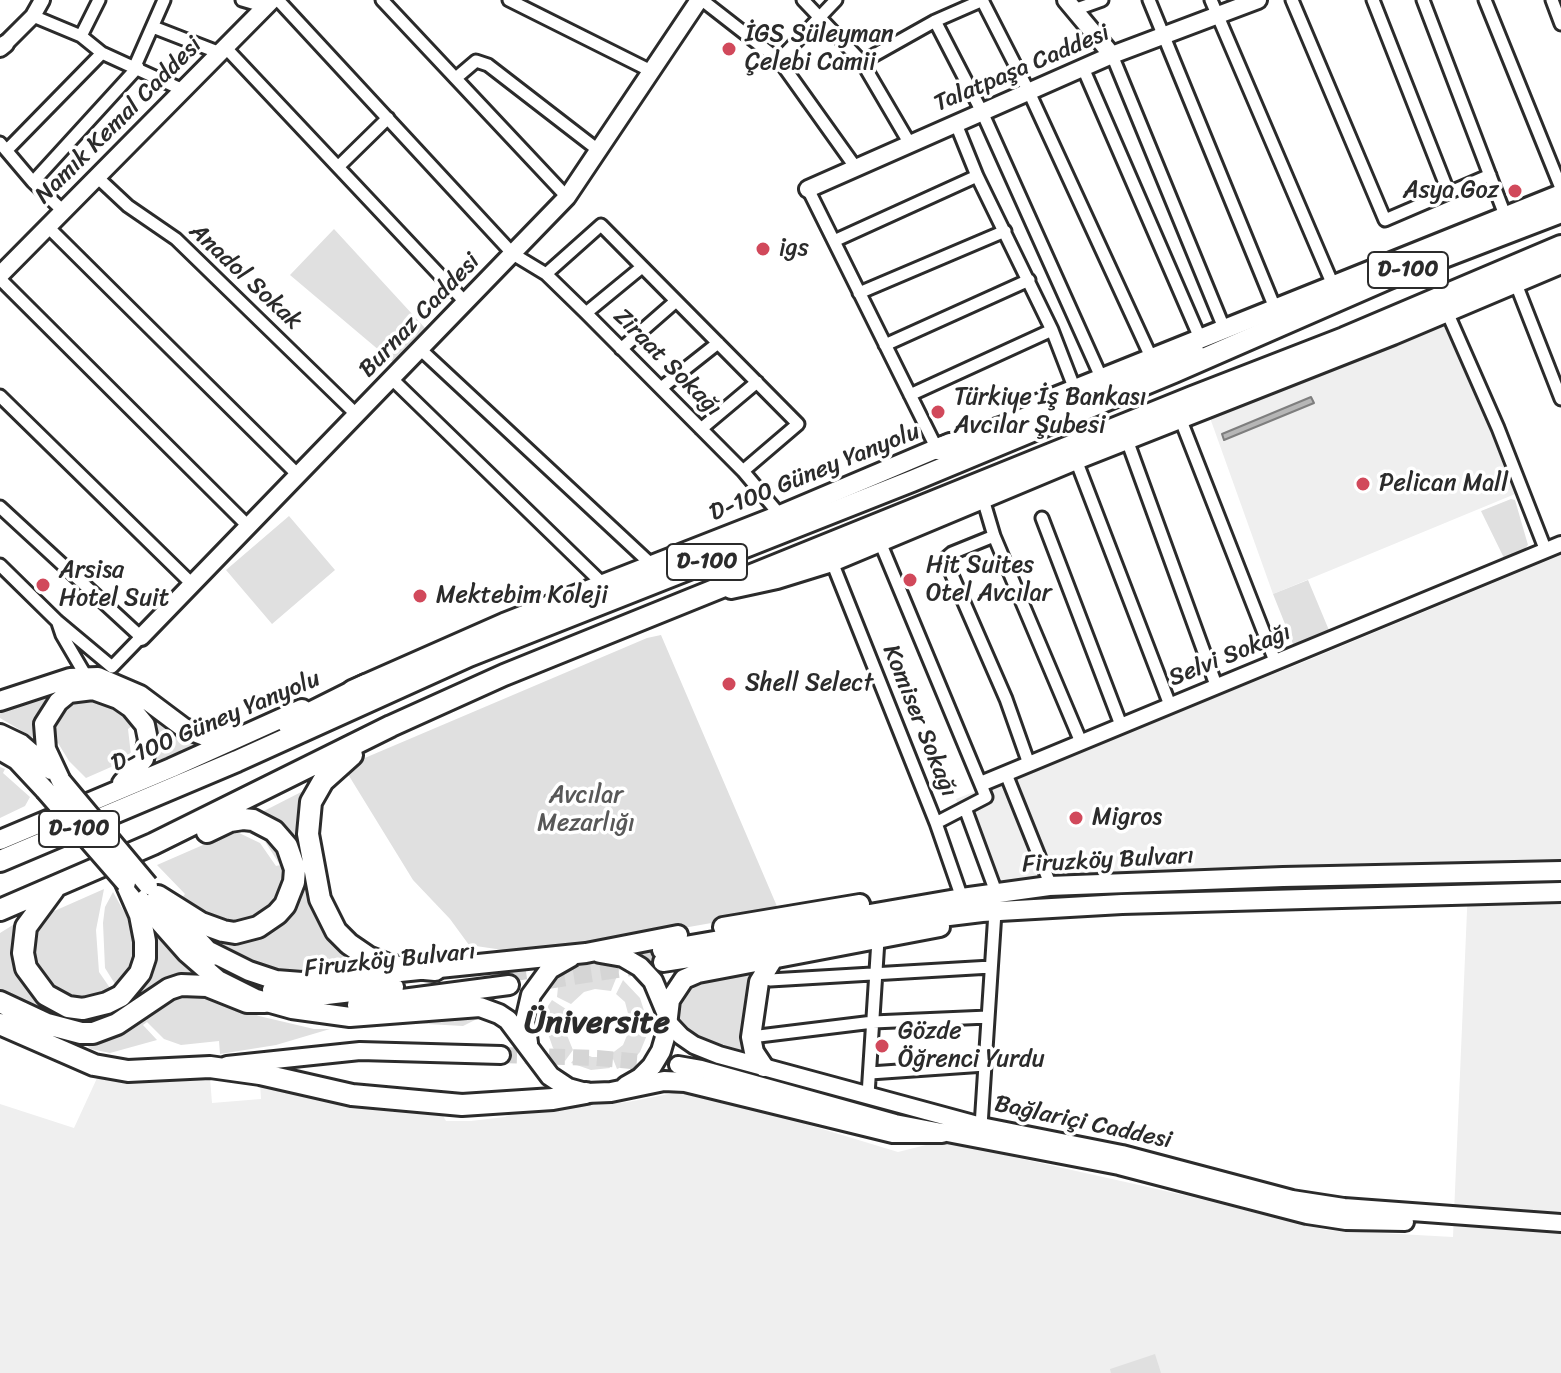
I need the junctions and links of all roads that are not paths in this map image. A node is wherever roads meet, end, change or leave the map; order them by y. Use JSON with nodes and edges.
{"nodes":[{"id":1,"x":42,"y":0,"type":"edge"},
{"id":2,"x":99,"y":0,"type":"edge"},
{"id":3,"x":164,"y":0,"type":"edge"},
{"id":4,"x":242,"y":0,"type":"edge"},
{"id":5,"x":382,"y":0,"type":"edge"},
{"id":6,"x":509,"y":0,"type":"edge"},
{"id":7,"x":700,"y":0,"type":"edge"},
{"id":8,"x":803,"y":0,"type":"edge"},
{"id":9,"x":836,"y":0,"type":"edge"},
{"id":10,"x":983,"y":0,"type":"edge"},
{"id":11,"x":1102,"y":0,"type":"edge"},
{"id":12,"x":1149,"y":0,"type":"edge"},
{"id":13,"x":1258,"y":0,"type":"edge"},
{"id":14,"x":1292,"y":0,"type":"edge"},
{"id":15,"x":1373,"y":0,"type":"edge"},
{"id":16,"x":1423,"y":0,"type":"edge"},
{"id":17,"x":1485,"y":0,"type":"edge"},
{"id":18,"x":1552,"y":0,"type":"edge"},
{"id":19,"x":272,"y":2,"type":"edge"},
{"id":20,"x":1070,"y":5,"type":"edge"},
{"id":21,"x":1214,"y":8,"type":"edge"},
{"id":22,"x":33,"y":16,"type":"junction"},
{"id":23,"x":821,"y":17,"type":"junction"},
{"id":24,"x":935,"y":21,"type":"junction"},
{"id":25,"x":1561,"y":24,"type":"edge"},
{"id":26,"x":153,"y":27,"type":"junction"},
{"id":27,"x":81,"y":36,"type":"junction"},
{"id":28,"x":1163,"y":36,"type":"junction"},
{"id":29,"x":2,"y":44,"type":"edge"},
{"id":30,"x":223,"y":50,"type":"junction"},
{"id":31,"x":102,"y":53,"type":"junction"},
{"id":32,"x":1112,"y":55,"type":"junction"},
{"id":33,"x":779,"y":60,"type":"junction"},
{"id":34,"x":862,"y":62,"type":"junction"},
{"id":35,"x":137,"y":66,"type":"junction"},
{"id":36,"x":1083,"y":68,"type":"junction"},
{"id":37,"x":651,"y":71,"type":"junction"},
{"id":38,"x":456,"y":78,"type":"junction"},
{"id":39,"x":183,"y":90,"type":"junction"},
{"id":40,"x":1029,"y":92,"type":"junction"},
{"id":41,"x":982,"y":112,"type":"junction"},
{"id":42,"x":388,"y":118,"type":"junction"},
{"id":43,"x":956,"y":124,"type":"junction"},
{"id":44,"x":910,"y":144,"type":"junction"},
{"id":45,"x":3,"y":146,"type":"edge"},
{"id":46,"x":598,"y":150,"type":"junction"},
{"id":47,"x":338,"y":167,"type":"junction"},
{"id":48,"x":856,"y":168,"type":"junction"},
{"id":49,"x":1490,"y":175,"type":"junction"},
{"id":50,"x":977,"y":176,"type":"junction"},
{"id":51,"x":97,"y":177,"type":"junction"},
{"id":52,"x":33,"y":182,"type":"junction"},
{"id":53,"x":808,"y":189,"type":"joint"},
{"id":54,"x":1448,"y":191,"type":"junction"},
{"id":55,"x":1561,"y":191,"type":"edge"},
{"id":56,"x":567,"y":197,"type":"junction"},
{"id":57,"x":63,"y":211,"type":"junction"},
{"id":58,"x":1561,"y":212,"type":"edge"},
{"id":59,"x":1505,"y":215,"type":"junction"},
{"id":60,"x":48,"y":227,"type":"junction"},
{"id":61,"x":1005,"y":231,"type":"junction"},
{"id":62,"x":834,"y":241,"type":"junction"},
{"id":63,"x":1561,"y":246,"type":"edge"},
{"id":64,"x":513,"y":254,"type":"junction"},
{"id":65,"x":1561,"y":264,"type":"edge"},
{"id":66,"x":642,"y":267,"type":"junction"},
{"id":67,"x":546,"y":274,"type":"junction"},
{"id":68,"x":0,"y":277,"type":"edge"},
{"id":69,"x":1029,"y":280,"type":"junction"},
{"id":70,"x":1516,"y":284,"type":"junction"},
{"id":71,"x":1333,"y":285,"type":"junction"},
{"id":72,"x":859,"y":293,"type":"junction"},
{"id":73,"x":676,"y":301,"type":"junction"},
{"id":74,"x":466,"y":303,"type":"junction"},
{"id":75,"x":1275,"y":308,"type":"junction"},
{"id":76,"x":1447,"y":312,"type":"junction"},
{"id":77,"x":586,"y":313,"type":"junction"},
{"id":78,"x":1224,"y":328,"type":"junction"},
{"id":79,"x":1052,"y":330,"type":"junction"},
{"id":80,"x":1258,"y":334,"type":"junction"},
{"id":81,"x":1200,"y":338,"type":"junction"},
{"id":82,"x":718,"y":343,"type":"junction"},
{"id":83,"x":885,"y":345,"type":"junction"},
{"id":84,"x":420,"y":349,"type":"junction"},
{"id":85,"x":621,"y":349,"type":"junction"},
{"id":86,"x":1151,"y":357,"type":"junction"},
{"id":87,"x":1101,"y":377,"type":"junction"},
{"id":88,"x":392,"y":379,"type":"junction"},
{"id":89,"x":757,"y":382,"type":"junction"},
{"id":90,"x":1074,"y":387,"type":"junction"},
{"id":91,"x":661,"y":388,"type":"junction"},
{"id":92,"x":910,"y":395,"type":"junction"},
{"id":93,"x":0,"y":396,"type":"edge"},
{"id":94,"x":1561,"y":399,"type":"edge"},
{"id":95,"x":357,"y":415,"type":"junction"},
{"id":96,"x":1180,"y":418,"type":"junction"},
{"id":97,"x":701,"y":429,"type":"junction"},
{"id":98,"x":1127,"y":440,"type":"junction"},
{"id":99,"x":937,"y":449,"type":"junction"},
{"id":100,"x":1076,"y":460,"type":"junction"},
{"id":101,"x":743,"y":471,"type":"junction"},
{"id":102,"x":298,"y":475,"type":"junction"},
{"id":103,"x":983,"y":499,"type":"junction"},
{"id":104,"x":0,"y":507,"type":"edge"},
{"id":105,"x":780,"y":515,"type":"junction"},
{"id":106,"x":1042,"y":518,"type":"dead end"},
{"id":107,"x":248,"y":526,"type":"junction"},
{"id":108,"x":994,"y":536,"type":"junction"},
{"id":109,"x":880,"y":542,"type":"junction"},
{"id":110,"x":1561,"y":544,"type":"edge"},
{"id":111,"x":1546,"y":551,"type":"junction"},
{"id":112,"x":832,"y":562,"type":"junction"},
{"id":113,"x":0,"y":565,"type":"edge"},
{"id":114,"x":652,"y":565,"type":"junction"},
{"id":115,"x":192,"y":584,"type":"junction"},
{"id":116,"x":603,"y":584,"type":"junction"},
{"id":117,"x":716,"y":591,"type":"junction"},
{"id":118,"x":57,"y":621,"type":"junction"},
{"id":119,"x":141,"y":637,"type":"junction"},
{"id":120,"x":1275,"y":661,"type":"junction"},
{"id":121,"x":86,"y":676,"type":"junction"},
{"id":122,"x":366,"y":685,"type":"junction"},
{"id":123,"x":1216,"y":685,"type":"junction"},
{"id":124,"x":0,"y":701,"type":"edge"},
{"id":125,"x":1170,"y":705,"type":"junction"},
{"id":126,"x":1121,"y":725,"type":"junction"},
{"id":127,"x":391,"y":726,"type":"junction"},
{"id":128,"x":247,"y":733,"type":"junction"},
{"id":129,"x":0,"y":734,"type":"edge"},
{"id":130,"x":1081,"y":742,"type":"junction"},
{"id":131,"x":0,"y":750,"type":"edge"},
{"id":132,"x":8,"y":759,"type":"edge"},
{"id":133,"x":1029,"y":764,"type":"junction"},
{"id":134,"x":1006,"y":774,"type":"junction"},
{"id":135,"x":983,"y":783,"type":"junction"},
{"id":136,"x":53,"y":785,"type":"junction"},
{"id":137,"x":158,"y":794,"type":"junction"},
{"id":138,"x":100,"y":798,"type":"junction"},
{"id":139,"x":965,"y":808,"type":"junction"},
{"id":140,"x":936,"y":823,"type":"junction"},
{"id":141,"x":3,"y":837,"type":"edge"},
{"id":142,"x":153,"y":844,"type":"junction"},
{"id":143,"x":0,"y":861,"type":"edge"},
{"id":144,"x":1561,"y":871,"type":"edge"},
{"id":145,"x":1446,"y":874,"type":"junction"},
{"id":146,"x":59,"y":883,"type":"junction"},
{"id":147,"x":126,"y":883,"type":"junction"},
{"id":148,"x":1051,"y":886,"type":"junction"},
{"id":149,"x":153,"y":891,"type":"junction"},
{"id":150,"x":996,"y":892,"type":"junction"},
{"id":151,"x":1561,"y":892,"type":"edge"},
{"id":152,"x":962,"y":898,"type":"junction"},
{"id":153,"x":1373,"y":899,"type":"junction"},
{"id":154,"x":0,"y":910,"type":"edge"},
{"id":155,"x":988,"y":912,"type":"junction"},
{"id":156,"x":878,"y":940,"type":"junction"},
{"id":157,"x":207,"y":950,"type":"junction"},
{"id":158,"x":586,"y":953,"type":"junction"},
{"id":159,"x":772,"y":961,"type":"junction"},
{"id":160,"x":991,"y":967,"type":"junction"},
{"id":161,"x":435,"y":970,"type":"junction"},
{"id":162,"x":876,"y":974,"type":"junction"},
{"id":163,"x":770,"y":980,"type":"dead end"},
{"id":164,"x":0,"y":1002,"type":"edge"},
{"id":165,"x":265,"y":1002,"type":"junction"},
{"id":166,"x":292,"y":1009,"type":"junction"},
{"id":167,"x":666,"y":1016,"type":"junction"},
{"id":168,"x":988,"y":1017,"type":"junction"},
{"id":169,"x":873,"y":1022,"type":"junction"},
{"id":170,"x":0,"y":1024,"type":"edge"},
{"id":171,"x":751,"y":1037,"type":"junction"},
{"id":172,"x":529,"y":1046,"type":"junction"},
{"id":173,"x":501,"y":1055,"type":"tunnel mouth"},
{"id":174,"x":678,"y":1065,"type":"tunnel mouth"},
{"id":175,"x":985,"y":1065,"type":"junction"},
{"id":176,"x":210,"y":1067,"type":"junction"},
{"id":177,"x":764,"y":1067,"type":"junction"},
{"id":178,"x":870,"y":1073,"type":"junction"},
{"id":179,"x":620,"y":1089,"type":"junction"},
{"id":180,"x":586,"y":1093,"type":"junction"},
{"id":181,"x":868,"y":1095,"type":"junction"},
{"id":182,"x":981,"y":1126,"type":"junction"},
{"id":183,"x":942,"y":1133,"type":"junction"},
{"id":184,"x":1241,"y":1191,"type":"junction"},
{"id":185,"x":1561,"y":1223,"type":"edge"}],
"edges":[{"from":1,"to":22,"type":"street"},
{"from":2,"to":27,"type":"street"},
{"from":3,"to":26,"type":"street"},
{"from":4,"to":19,"type":"street"},
{"from":5,"to":38,"type":"street"},
{"from":6,"to":37,"type":"street"},
{"from":7,"to":33,"type":"street"},
{"from":7,"to":37,"type":"main road","name":"Burnaz Caddesi"},
{"from":8,"to":23,"type":"street"},
{"from":9,"to":23,"type":"street"},
{"from":10,"to":24,"type":"street"},
{"from":10,"to":40,"type":"street"},
{"from":11,"to":20,"type":"street"},
{"from":12,"to":28,"type":"street"},
{"from":13,"to":21,"type":"main road","name":"Talatpaşa Caddesi"},
{"from":14,"to":54,"type":"street"},
{"from":15,"to":54,"type":"street"},
{"from":16,"to":49,"type":"street"},
{"from":17,"to":55,"type":"street"},
{"from":18,"to":25,"type":"street"},
{"from":19,"to":30,"type":"main road","name":"Namık Kemal Caddesi"},
{"from":19,"to":42,"type":"street","name":"Ziraat Sokağı"},
{"from":20,"to":32,"type":"main road"},
{"from":21,"to":28,"type":"main road","name":"Talatpaşa Caddesi"},
{"from":21,"to":71,"type":"street"},
{"from":22,"to":27,"type":"street"},
{"from":22,"to":29,"type":"street"},
{"from":23,"to":33,"type":"street"},
{"from":23,"to":34,"type":"street"},
{"from":24,"to":34,"type":"street"},
{"from":24,"to":41,"type":"street"},
{"from":26,"to":30,"type":"street"},
{"from":26,"to":35,"type":"street"},
{"from":27,"to":31,"type":"street"},
{"from":28,"to":32,"type":"main road","name":"Talatpaşa Caddesi"},
{"from":28,"to":75,"type":"street"},
{"from":30,"to":39,"type":"main road","name":"Namık Kemal Caddesi"},
{"from":30,"to":47,"type":"street"},
{"from":31,"to":35,"type":"street"},
{"from":31,"to":45,"type":"street"},
{"from":32,"to":36,"type":"main road","name":"Talatpaşa Caddesi"},
{"from":32,"to":78,"type":"street"},
{"from":33,"to":48,"type":"street"},
{"from":34,"to":44,"type":"street"},
{"from":35,"to":39,"type":"street"},
{"from":35,"to":52,"type":"street"},
{"from":36,"to":40,"type":"main road","name":"Talatpaşa Caddesi"},
{"from":36,"to":81,"type":"street"},
{"from":37,"to":46,"type":"main road","name":"Burnaz Caddesi"},
{"from":38,"to":46,"type":"street"},
{"from":38,"to":56,"type":"street"},
{"from":39,"to":51,"type":"main road","name":"Namık Kemal Caddesi"},
{"from":40,"to":41,"type":"main road","name":"Talatpaşa Caddesi"},
{"from":40,"to":86,"type":"street"},
{"from":41,"to":43,"type":"main road","name":"Talatpaşa Caddesi"},
{"from":41,"to":87,"type":"street"},
{"from":42,"to":47,"type":"street"},
{"from":42,"to":64,"type":"street","name":"Ziraat Sokağı"},
{"from":43,"to":44,"type":"main road","name":"Talatpaşa Caddesi"},
{"from":43,"to":50,"type":"street"},
{"from":44,"to":48,"type":"main road","name":"Talatpaşa Caddesi"},
{"from":45,"to":52,"type":"street"},
{"from":46,"to":56,"type":"main road","name":"Burnaz Caddesi"},
{"from":47,"to":74,"type":"street"},
{"from":48,"to":53,"type":"main road","name":"Talatpaşa Caddesi"},
{"from":49,"to":54,"type":"street"},
{"from":49,"to":59,"type":"street"},
{"from":50,"to":61,"type":"street"},
{"from":50,"to":62,"type":"street"},
{"from":51,"to":57,"type":"main road","name":"Namık Kemal Caddesi"},
{"from":51,"to":95,"type":"street","name":"Anadol Sokak"},
{"from":52,"to":57,"type":"street"},
{"from":53,"to":62,"type":"street"},
{"from":55,"to":59,"type":"main road","name":"D-100 Güney Yanyolu"},
{"from":56,"to":64,"type":"main road","name":"Burnaz Caddesi"},
{"from":57,"to":60,"type":"main road","name":"Namık Kemal Caddesi"},
{"from":58,"to":80,"type":"highway","number":"D-100"},
{"from":59,"to":71,"type":"main road","name":"D-100 Güney Yanyolu"},
{"from":60,"to":68,"type":"main road","name":"Namık Kemal Caddesi"},
{"from":60,"to":102,"type":"street"},
{"from":61,"to":69,"type":"street"},
{"from":61,"to":72,"type":"street"},
{"from":62,"to":72,"type":"street"},
{"from":63,"to":117,"type":"highway","number":"D-100"},
{"from":64,"to":67,"type":"street","name":"Ziraat Sokağı"},
{"from":64,"to":74,"type":"main road","name":"Burnaz Caddesi"},
{"from":65,"to":70,"type":"main road"},
{"from":66,"to":67,"type":"street"},
{"from":66,"to":73,"type":"street"},
{"from":66,"to":77,"type":"street"},
{"from":67,"to":77,"type":"street","name":"Ziraat Sokağı"},
{"from":68,"to":107,"type":"street"},
{"from":69,"to":79,"type":"street"},
{"from":69,"to":83,"type":"street"},
{"from":70,"to":76,"type":"main road"},
{"from":70,"to":94,"type":"street"},
{"from":71,"to":75,"type":"main road","name":"D-100 Güney Yanyolu"},
{"from":72,"to":83,"type":"street"},
{"from":73,"to":82,"type":"street"},
{"from":73,"to":85,"type":"street"},
{"from":74,"to":84,"type":"main road","name":"Burnaz Caddesi"},
{"from":75,"to":78,"type":"main road","name":"D-100 Güney Yanyolu"},
{"from":76,"to":96,"type":"main road"},
{"from":76,"to":111,"type":"street"},
{"from":77,"to":85,"type":"street","name":"Ziraat Sokağı"},
{"from":78,"to":81,"type":"main road","name":"D-100 Güney Yanyolu"},
{"from":79,"to":90,"type":"street"},
{"from":79,"to":92,"type":"street"},
{"from":80,"to":99,"type":"highway"},
{"from":80,"to":137,"type":"highway","number":"D-100"},
{"from":81,"to":86,"type":"main road","name":"D-100 Güney Yanyolu"},
{"from":82,"to":89,"type":"street"},
{"from":82,"to":91,"type":"street"},
{"from":83,"to":92,"type":"street"},
{"from":84,"to":88,"type":"main road","name":"Burnaz Caddesi"},
{"from":84,"to":114,"type":"street"},
{"from":85,"to":91,"type":"street","name":"Ziraat Sokağı"},
{"from":86,"to":87,"type":"main road","name":"D-100 Güney Yanyolu"},
{"from":87,"to":90,"type":"main road","name":"D-100 Güney Yanyolu"},
{"from":88,"to":95,"type":"main road","name":"Burnaz Caddesi"},
{"from":88,"to":116,"type":"street"},
{"from":89,"to":97,"type":"street"},
{"from":89,"to":101,"type":"street"},
{"from":90,"to":99,"type":"main road","name":"D-100 Güney Yanyolu"},
{"from":91,"to":97,"type":"street","name":"Ziraat Sokağı"},
{"from":92,"to":99,"type":"street"},
{"from":93,"to":115,"type":"street"},
{"from":95,"to":102,"type":"main road","name":"Burnaz Caddesi"},
{"from":96,"to":98,"type":"main road"},
{"from":96,"to":120,"type":"street"},
{"from":97,"to":101,"type":"street","name":"Ziraat Sokağı"},
{"from":98,"to":100,"type":"main road"},
{"from":98,"to":123,"type":"street"},
{"from":99,"to":105,"type":"main road","name":"D-100 Güney Yanyolu"},
{"from":100,"to":103,"type":"main road"},
{"from":100,"to":125,"type":"street"},
{"from":101,"to":105,"type":"street","name":"Ziraat Sokağı"},
{"from":102,"to":107,"type":"main road","name":"Burnaz Caddesi"},
{"from":103,"to":108,"type":"street"},
{"from":103,"to":109,"type":"main road"},
{"from":104,"to":119,"type":"street"},
{"from":105,"to":114,"type":"main road","name":"D-100 Güney Yanyolu"},
{"from":106,"to":126,"type":"street"},
{"from":107,"to":115,"type":"main road","name":"Burnaz Caddesi"},
{"from":108,"to":130,"type":"street"},
{"from":108,"to":133,"type":"street"},
{"from":109,"to":112,"type":"main road"},
{"from":109,"to":135,"type":"street"},
{"from":110,"to":111,"type":"street","name":"Selvi Sokağı"},
{"from":111,"to":120,"type":"street","name":"Selvi Sokağı"},
{"from":112,"to":117,"type":"main road"},
{"from":112,"to":140,"type":"street","name":"Komiser Sokağı"},
{"from":113,"to":118,"type":"street"},
{"from":114,"to":116,"type":"main road","name":"D-100 Güney Yanyolu"},
{"from":115,"to":119,"type":"main road","name":"Burnaz Caddesi"},
{"from":116,"to":122,"type":"main road","name":"D-100 Güney Yanyolu"},
{"from":117,"to":127,"type":"highway","number":"D-100"},
{"from":118,"to":119,"type":"street"},
{"from":118,"to":121,"type":"street"},
{"from":120,"to":123,"type":"street","name":"Selvi Sokağı"},
{"from":121,"to":124,"type":"main road"},
{"from":121,"to":128,"type":"main road"},
{"from":122,"to":128,"type":"main road","name":"D-100 Güney Yanyolu"},
{"from":122,"to":137,"type":"highway"},
{"from":123,"to":125,"type":"street","name":"Selvi Sokağı"},
{"from":125,"to":126,"type":"street","name":"Selvi Sokağı"},
{"from":126,"to":130,"type":"street","name":"Selvi Sokağı"},
{"from":127,"to":142,"type":"highway","number":"D-100"},
{"from":127,"to":161,"type":"highway"},
{"from":128,"to":138,"type":"main road","name":"D-100 Güney Yanyolu"},
{"from":129,"to":136,"type":"main road","name":"Firuzköy Bulvarı"},
{"from":130,"to":133,"type":"street","name":"Selvi Sokağı"},
{"from":131,"to":132,"type":"main road","name":"Firuzköy Bulvarı"},
{"from":132,"to":136,"type":"main road","name":"Firuzköy Bulvarı"},
{"from":133,"to":134,"type":"street","name":"Selvi Sokağı"},
{"from":134,"to":135,"type":"street","name":"Selvi Sokağı"},
{"from":134,"to":148,"type":"street"},
{"from":135,"to":139,"type":"street"},
{"from":136,"to":138,"type":"main road"},
{"from":136,"to":147,"type":"main road","name":"Firuzköy Bulvarı","bridge":true},
{"from":136,"to":149,"type":"main road","name":"Firuzköy Bulvarı","bridge":true},
{"from":137,"to":143,"type":"highway","number":"D-100"},
{"from":138,"to":141,"type":"main road","name":"D-100 Güney Yanyolu"},
{"from":139,"to":140,"type":"street"},
{"from":139,"to":150,"type":"street"},
{"from":140,"to":152,"type":"street","name":"Komiser Sokağı"},
{"from":142,"to":146,"type":"highway","number":"D-100"},
{"from":142,"to":149,"type":"highway"},
{"from":144,"to":145,"type":"main road","name":"Firuzköy Bulvarı"},
{"from":145,"to":148,"type":"main road","name":"Firuzköy Bulvarı"},
{"from":145,"to":153,"type":"main road"},
{"from":146,"to":147,"type":"highway"},
{"from":146,"to":154,"type":"highway","number":"D-100"},
{"from":147,"to":165,"type":"main road","name":"Firuzköy Bulvarı"},
{"from":148,"to":150,"type":"main road","name":"Firuzköy Bulvarı"},
{"from":149,"to":157,"type":"main road","name":"Firuzköy Bulvarı"},
{"from":150,"to":152,"type":"main road","name":"Firuzköy Bulvarı"},
{"from":151,"to":153,"type":"main road","name":"Firuzköy Bulvarı"},
{"from":152,"to":155,"type":"main road","name":"Firuzköy Bulvarı"},
{"from":152,"to":158,"type":"main road"},
{"from":153,"to":155,"type":"main road","name":"Firuzköy Bulvarı"},
{"from":155,"to":156,"type":"main road"},
{"from":155,"to":160,"type":"street"},
{"from":156,"to":159,"type":"main road"},
{"from":156,"to":162,"type":"street"},
{"from":157,"to":161,"type":"main road"},
{"from":157,"to":166,"type":"main road","name":"Firuzköy Bulvarı"},
{"from":158,"to":161,"type":"main road"},
{"from":158,"to":167,"type":"main road"},
{"from":158,"to":172,"type":"main road"},
{"from":159,"to":167,"type":"main road"},
{"from":159,"to":171,"type":"main road"},
{"from":160,"to":162,"type":"street"},
{"from":160,"to":168,"type":"street"},
{"from":162,"to":163,"type":"street"},
{"from":162,"to":169,"type":"street"},
{"from":164,"to":165,"type":"highway"},
{"from":165,"to":166,"type":"main road","name":"Firuzköy Bulvarı"},
{"from":166,"to":172,"type":"main road"},
{"from":167,"to":177,"type":"main road","name":"Bağlariçi Caddesi"},
{"from":167,"to":179,"type":"main road"},
{"from":168,"to":169,"type":"street"},
{"from":168,"to":175,"type":"street"},
{"from":169,"to":171,"type":"street"},
{"from":169,"to":178,"type":"street"},
{"from":170,"to":176,"type":"highway"},
{"from":171,"to":177,"type":"main road"},
{"from":172,"to":180,"type":"main road"},
{"from":173,"to":176,"type":"main road"},
{"from":174,"to":183,"type":"main road","name":"Bağlariçi Caddesi"},
{"from":175,"to":178,"type":"street"},
{"from":175,"to":182,"type":"street"},
{"from":176,"to":180,"type":"highway"},
{"from":177,"to":181,"type":"main road","name":"Bağlariçi Caddesi"},
{"from":178,"to":181,"type":"street"},
{"from":179,"to":180,"type":"main road"},
{"from":179,"to":183,"type":"main road"},
{"from":181,"to":182,"type":"main road","name":"Bağlariçi Caddesi"},
{"from":182,"to":184,"type":"main road","name":"Bağlariçi Caddesi"},
{"from":183,"to":184,"type":"main road","name":"Bağlariçi Caddesi"},
{"from":184,"to":185,"type":"main road","name":"Bağlariçi Caddesi"}]}
